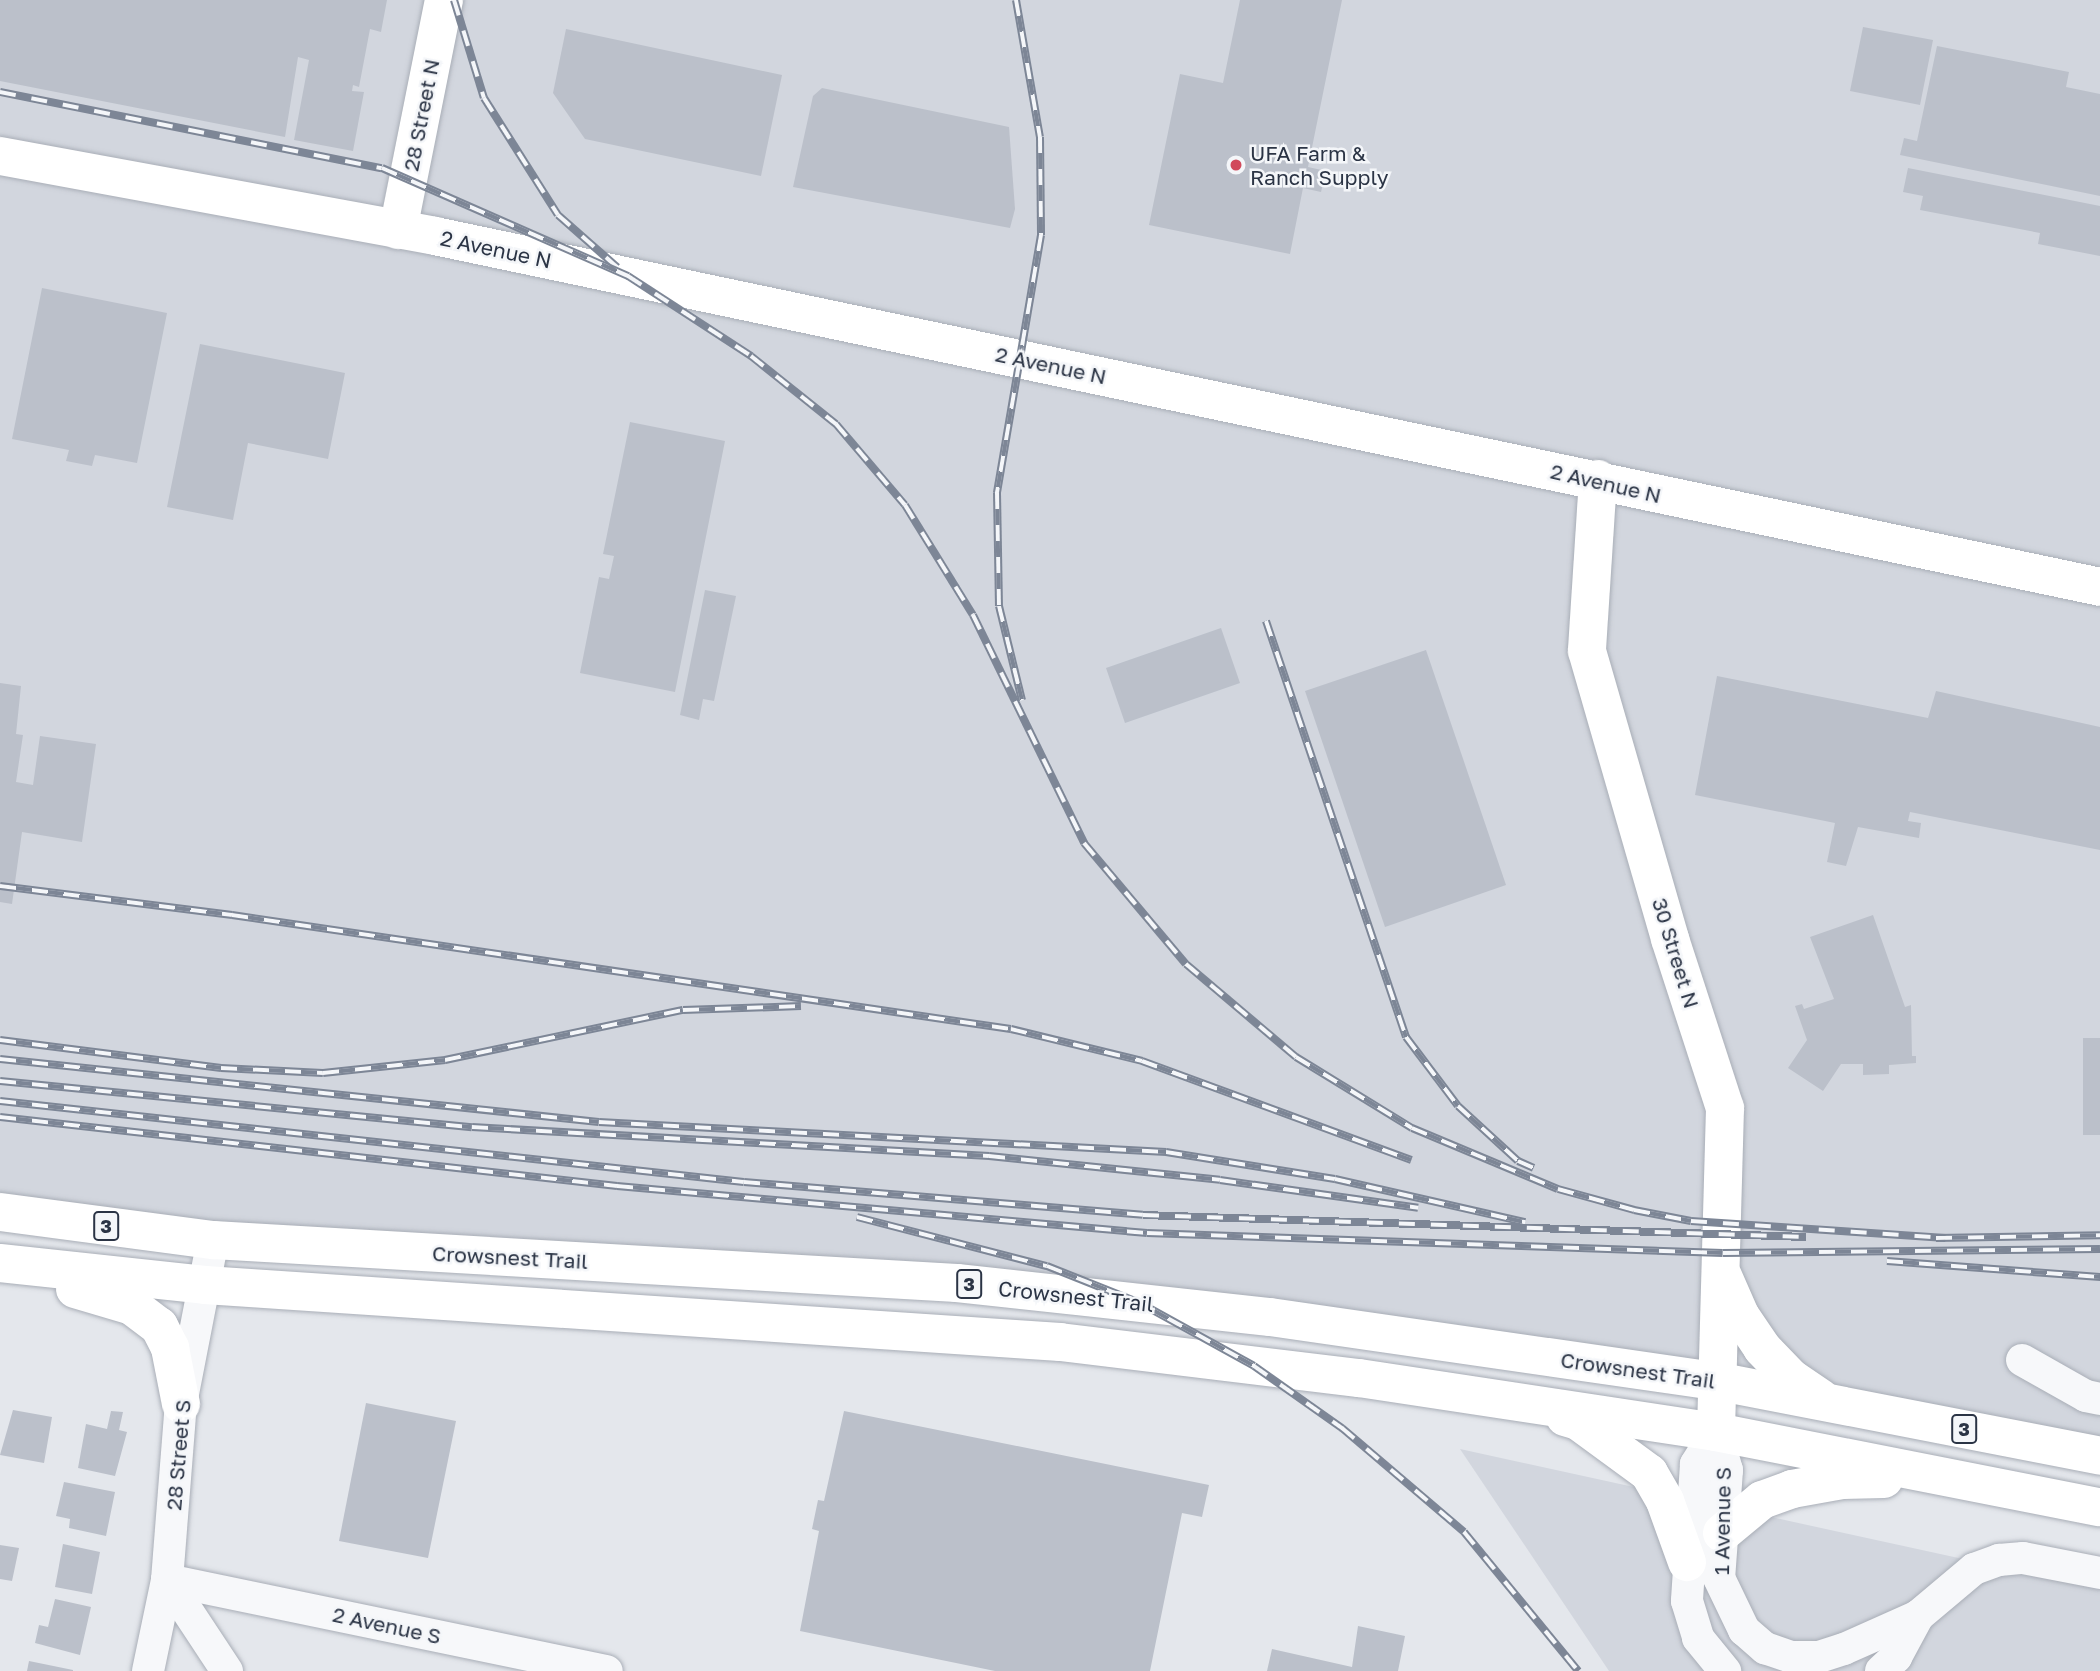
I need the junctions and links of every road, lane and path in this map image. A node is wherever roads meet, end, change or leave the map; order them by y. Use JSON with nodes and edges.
{"nodes":[{"id":1,"x":444,"y":0,"type":"edge"},
{"id":2,"x":0,"y":156,"type":"edge"},
{"id":3,"x":398,"y":230,"type":"junction"},
{"id":4,"x":1598,"y":480,"type":"junction"},
{"id":5,"x":2100,"y":586,"type":"edge"},
{"id":6,"x":0,"y":1212,"type":"edge"},
{"id":7,"x":213,"y":1240,"type":"junction"},
{"id":8,"x":9,"y":1264,"type":"edge"},
{"id":9,"x":1723,"y":1276,"type":"junction"},
{"id":10,"x":205,"y":1285,"type":"junction"},
{"id":11,"x":2022,"y":1360,"type":"dead end"},
{"id":12,"x":1721,"y":1382,"type":"junction"},
{"id":13,"x":2100,"y":1399,"type":"edge"},
{"id":14,"x":1516,"y":1402,"type":"junction"},
{"id":15,"x":1829,"y":1403,"type":"junction"},
{"id":16,"x":181,"y":1404,"type":"junction"},
{"id":17,"x":1716,"y":1432,"type":"junction"},
{"id":18,"x":2100,"y":1456,"type":"edge"},
{"id":19,"x":1953,"y":1478,"type":"junction"},
{"id":20,"x":2100,"y":1507,"type":"edge"},
{"id":21,"x":1722,"y":1533,"type":"junction"},
{"id":22,"x":1687,"y":1562,"type":"junction"},
{"id":23,"x":2100,"y":1573,"type":"edge"},
{"id":24,"x":167,"y":1580,"type":"junction"},
{"id":25,"x":1917,"y":1616,"type":"junction"},
{"id":26,"x":148,"y":1671,"type":"edge"},
{"id":27,"x":227,"y":1671,"type":"edge"},
{"id":28,"x":607,"y":1671,"type":"edge"},
{"id":29,"x":1725,"y":1671,"type":"edge"},
{"id":30,"x":1881,"y":1671,"type":"edge"}],
"edges":[{"from":1,"to":3,"type":"main road","name":"28 Street N"},
{"from":2,"to":3,"type":"main road","name":"2 Avenue N"},
{"from":3,"to":4,"type":"main road","name":"2 Avenue N"},
{"from":4,"to":5,"type":"main road","name":"2 Avenue N"},
{"from":4,"to":9,"type":"main road","name":"30 Street N"},
{"from":6,"to":7,"type":"main road","name":"Crowsnest Trail","number":"3"},
{"from":7,"to":10,"type":"street","name":"28 Street S"},
{"from":7,"to":12,"type":"main road","name":"Crowsnest Trail","number":"3"},
{"from":8,"to":10,"type":"main road","number":"3"},
{"from":8,"to":16,"type":"main road"},
{"from":9,"to":12,"type":"main road","name":"30 Street N"},
{"from":9,"to":15,"type":"main road"},
{"from":10,"to":14,"type":"main road","number":"3"},
{"from":10,"to":16,"type":"street","name":"28 Street S"},
{"from":11,"to":13,"type":"street"},
{"from":12,"to":15,"type":"main road","name":"Crowsnest Trail","number":"3"},
{"from":12,"to":17,"type":"main road","name":"30 Street N"},
{"from":14,"to":17,"type":"main road","number":"3"},
{"from":14,"to":22,"type":"main road"},
{"from":15,"to":18,"type":"main road","name":"Crowsnest Trail","number":"3"},
{"from":16,"to":24,"type":"street","name":"28 Street S"},
{"from":17,"to":19,"type":"main road","number":"3"},
{"from":17,"to":21,"type":"street","name":"1 Avenue S"},
{"from":17,"to":22,"type":"street","name":"1 Avenue S"},
{"from":19,"to":20,"type":"main road","number":"3"},
{"from":19,"to":21,"type":"main road"},
{"from":21,"to":25,"type":"street","name":"1 Avenue S"},
{"from":22,"to":29,"type":"street","name":"1 Avenue S"},
{"from":23,"to":25,"type":"street","name":"1 Avenue S"},
{"from":24,"to":26,"type":"street","name":"28 Street S"},
{"from":24,"to":27,"type":"street"},
{"from":24,"to":28,"type":"street","name":"2 Avenue S"},
{"from":25,"to":30,"type":"street","name":"1 Avenue S"}]}
